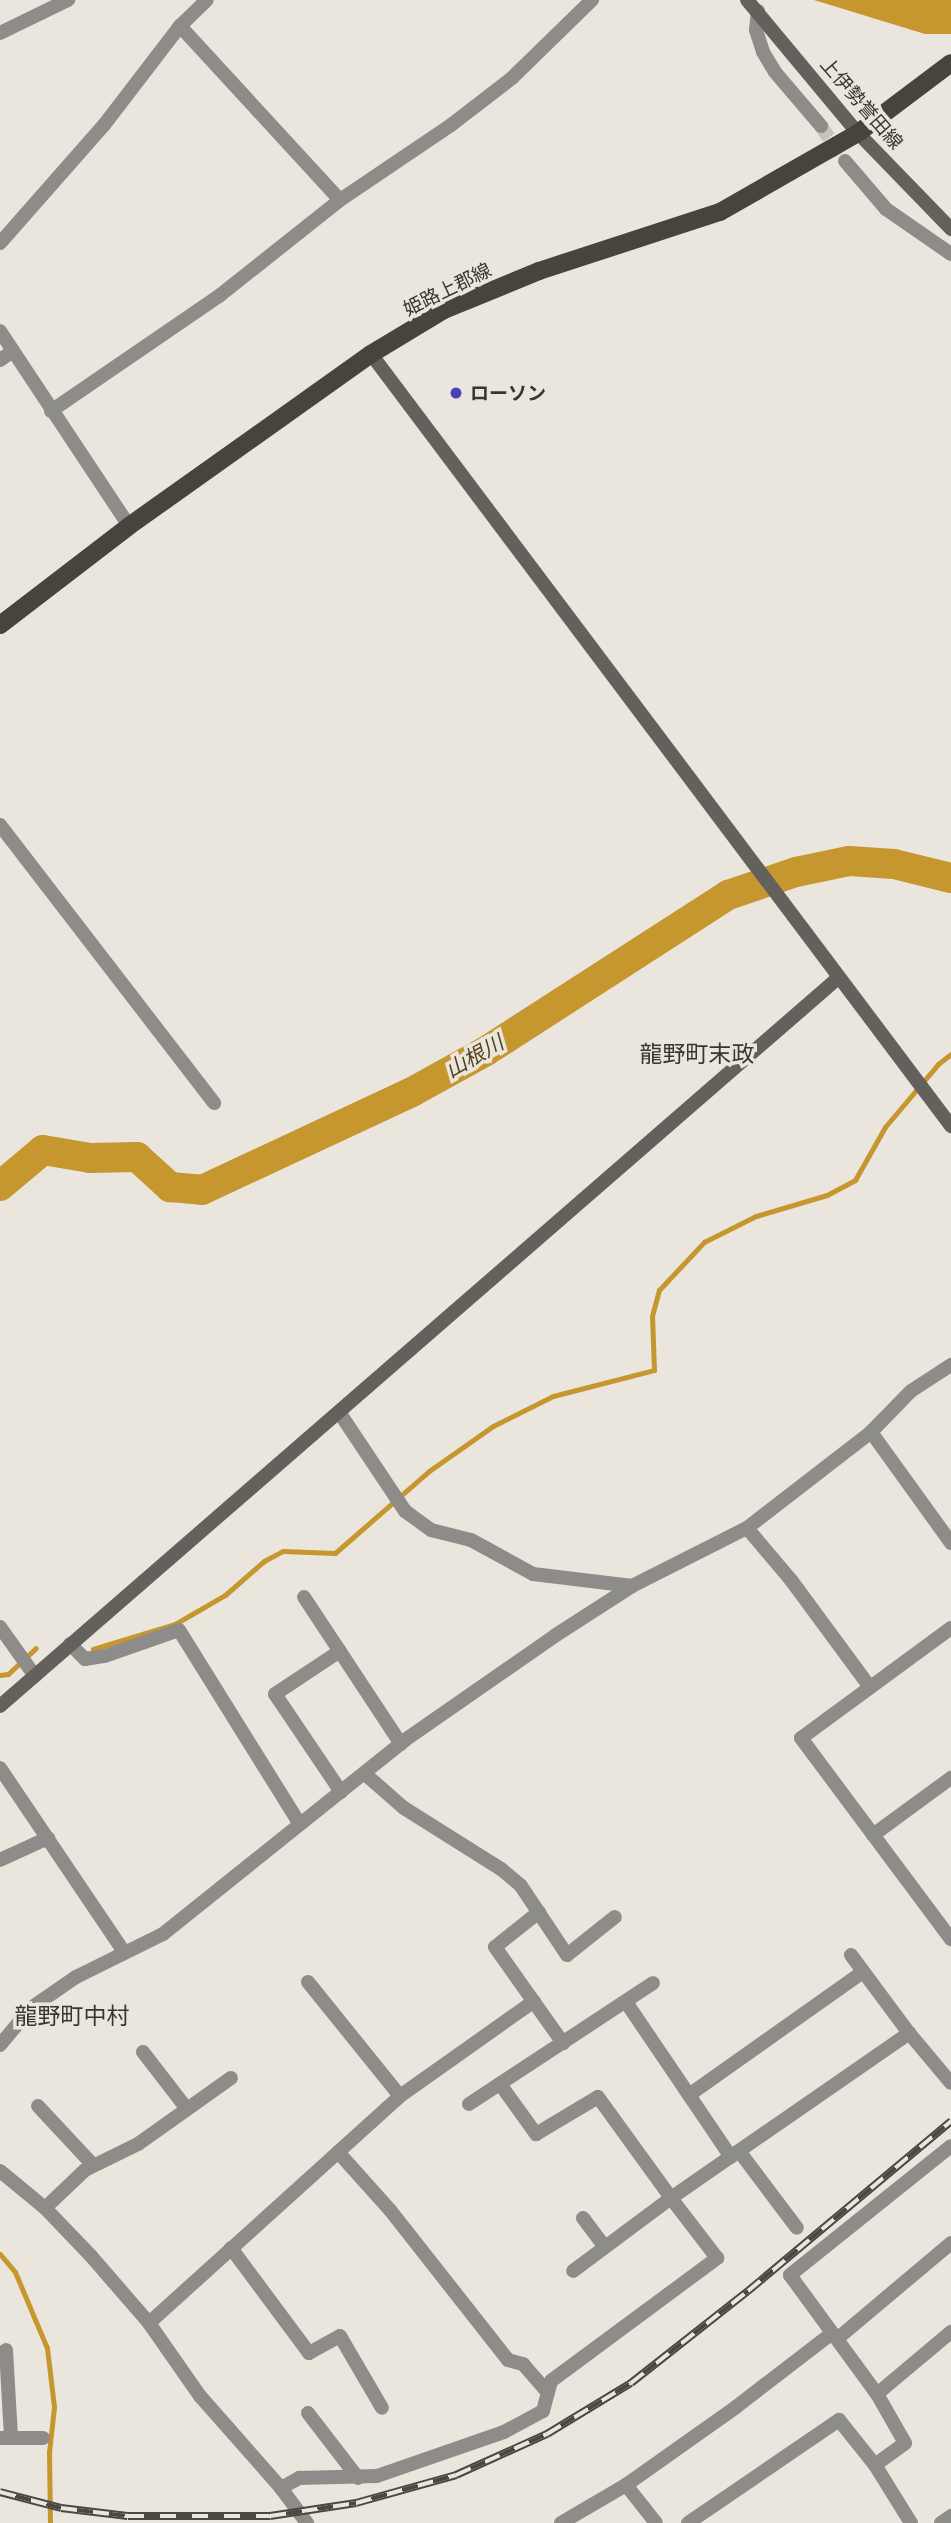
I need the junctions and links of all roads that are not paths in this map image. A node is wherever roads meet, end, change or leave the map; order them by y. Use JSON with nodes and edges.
{"nodes":[{"id":1,"x":68,"y":0,"type":"edge"},
{"id":2,"x":208,"y":0,"type":"edge"},
{"id":3,"x":592,"y":0,"type":"edge"},
{"id":4,"x":747,"y":0,"type":"edge"},
{"id":5,"x":758,"y":11,"type":"junction"},
{"id":6,"x":180,"y":26,"type":"junction"},
{"id":7,"x":0,"y":33,"type":"edge"},
{"id":8,"x":951,"y":63,"type":"edge"},
{"id":9,"x":821,"y":126,"type":"tunnel mouth"},
{"id":10,"x":858,"y":133,"type":"junction"},
{"id":11,"x":845,"y":161,"type":"tunnel mouth"},
{"id":12,"x":340,"y":200,"type":"junction"},
{"id":13,"x":951,"y":229,"type":"edge"},
{"id":14,"x":0,"y":243,"type":"edge"},
{"id":15,"x":951,"y":254,"type":"edge"},
{"id":16,"x":0,"y":331,"type":"edge"},
{"id":17,"x":13,"y":351,"type":"junction"},
{"id":18,"x":371,"y":354,"type":"junction"},
{"id":19,"x":0,"y":360,"type":"edge"},
{"id":20,"x":51,"y":411,"type":"junction"},
{"id":21,"x":129,"y":526,"type":"junction"},
{"id":22,"x":0,"y":625,"type":"edge"},
{"id":23,"x":0,"y":825,"type":"edge"},
{"id":24,"x":838,"y":978,"type":"junction"},
{"id":25,"x":214,"y":1103,"type":"dead end"},
{"id":26,"x":951,"y":1126,"type":"edge"},
{"id":27,"x":951,"y":1365,"type":"edge"},
{"id":28,"x":339,"y":1412,"type":"junction"},
{"id":29,"x":871,"y":1432,"type":"junction"},
{"id":30,"x":747,"y":1528,"type":"junction"},
{"id":31,"x":951,"y":1543,"type":"edge"},
{"id":32,"x":632,"y":1586,"type":"junction"},
{"id":33,"x":304,"y":1597,"type":"dead end"},
{"id":34,"x":0,"y":1627,"type":"edge"},
{"id":35,"x":951,"y":1628,"type":"edge"},
{"id":36,"x":70,"y":1644,"type":"junction"},
{"id":37,"x":340,"y":1651,"type":"junction"},
{"id":38,"x":34,"y":1676,"type":"junction"},
{"id":39,"x":870,"y":1687,"type":"junction"},
{"id":40,"x":0,"y":1706,"type":"edge"},
{"id":41,"x":401,"y":1744,"type":"junction"},
{"id":42,"x":0,"y":1768,"type":"edge"},
{"id":43,"x":365,"y":1774,"type":"junction"},
{"id":44,"x":951,"y":1778,"type":"edge"},
{"id":45,"x":341,"y":1792,"type":"junction"},
{"id":46,"x":299,"y":1823,"type":"junction"},
{"id":47,"x":873,"y":1835,"type":"junction"},
{"id":48,"x":48,"y":1838,"type":"junction"},
{"id":49,"x":0,"y":1860,"type":"edge"},
{"id":50,"x":539,"y":1912,"type":"junction"},
{"id":51,"x":615,"y":1917,"type":"dead end"},
{"id":52,"x":949,"y":1931,"type":"edge"},
{"id":53,"x":124,"y":1952,"type":"junction"},
{"id":54,"x":851,"y":1955,"type":"dead end"},
{"id":55,"x":863,"y":1972,"type":"junction"},
{"id":56,"x":307,"y":1982,"type":"dead end"},
{"id":57,"x":653,"y":1983,"type":"dead end"},
{"id":58,"x":534,"y":2001,"type":"junction"},
{"id":59,"x":626,"y":2001,"type":"junction"},
{"id":60,"x":909,"y":2033,"type":"junction"},
{"id":61,"x":563,"y":2043,"type":"junction"},
{"id":62,"x":0,"y":2045,"type":"edge"},
{"id":63,"x":143,"y":2052,"type":"dead end"},
{"id":64,"x":231,"y":2078,"type":"dead end"},
{"id":65,"x":951,"y":2083,"type":"edge"},
{"id":66,"x":500,"y":2084,"type":"junction"},
{"id":67,"x":690,"y":2095,"type":"junction"},
{"id":68,"x":400,"y":2096,"type":"junction"},
{"id":69,"x":469,"y":2104,"type":"dead end"},
{"id":70,"x":38,"y":2106,"type":"dead end"},
{"id":71,"x":187,"y":2109,"type":"junction"},
{"id":72,"x":951,"y":2146,"type":"edge"},
{"id":73,"x":338,"y":2152,"type":"junction"},
{"id":74,"x":735,"y":2154,"type":"junction"},
{"id":75,"x":93,"y":2165,"type":"junction"},
{"id":76,"x":0,"y":2171,"type":"edge"},
{"id":77,"x":671,"y":2198,"type":"junction"},
{"id":78,"x":45,"y":2208,"type":"junction"},
{"id":79,"x":583,"y":2218,"type":"dead end"},
{"id":80,"x":797,"y":2228,"type":"dead end"},
{"id":81,"x":951,"y":2243,"type":"edge"},
{"id":82,"x":605,"y":2247,"type":"junction"},
{"id":83,"x":231,"y":2248,"type":"junction"},
{"id":84,"x":573,"y":2271,"type":"dead end"},
{"id":85,"x":149,"y":2323,"type":"junction"},
{"id":86,"x":835,"y":2336,"type":"junction"},
{"id":87,"x":949,"y":2339,"type":"edge"},
{"id":88,"x":6,"y":2350,"type":"dead end"},
{"id":89,"x":548,"y":2393,"type":"junction"},
{"id":90,"x":877,"y":2394,"type":"junction"},
{"id":91,"x":382,"y":2408,"type":"dead end"},
{"id":92,"x":308,"y":2413,"type":"dead end"},
{"id":93,"x":6,"y":2438,"type":"edge"},
{"id":94,"x":43,"y":2438,"type":"dead end"},
{"id":95,"x":875,"y":2465,"type":"junction"},
{"id":96,"x":358,"y":2478,"type":"junction"},
{"id":97,"x":625,"y":2485,"type":"junction"},
{"id":98,"x":281,"y":2488,"type":"junction"},
{"id":99,"x":951,"y":2516,"type":"edge"},
{"id":100,"x":307,"y":2523,"type":"edge"},
{"id":101,"x":561,"y":2523,"type":"edge"},
{"id":102,"x":656,"y":2523,"type":"edge"},
{"id":103,"x":688,"y":2523,"type":"edge"},
{"id":104,"x":911,"y":2523,"type":"edge"},
{"id":105,"x":941,"y":2523,"type":"edge"}],
"edges":[{"from":1,"to":7,"type":"street"},
{"from":2,"to":6,"type":"street"},
{"from":3,"to":12,"type":"street"},
{"from":4,"to":5,"type":"street","name":"上伊勢誉田線"},
{"from":5,"to":9,"type":"street"},
{"from":5,"to":10,"type":"street","name":"上伊勢誉田線"},
{"from":6,"to":12,"type":"street"},
{"from":6,"to":14,"type":"street"},
{"from":8,"to":10,"type":"main road","name":"姫路上郡線"},
{"from":10,"to":13,"type":"street","name":"上伊勢誉田線"},
{"from":10,"to":18,"type":"main road","name":"姫路上郡線"},
{"from":11,"to":15,"type":"street"},
{"from":12,"to":20,"type":"street"},
{"from":16,"to":17,"type":"street"},
{"from":17,"to":19,"type":"street"},
{"from":17,"to":20,"type":"street"},
{"from":18,"to":21,"type":"main road","name":"姫路上郡線"},
{"from":18,"to":24,"type":"street"},
{"from":20,"to":21,"type":"street"},
{"from":21,"to":22,"type":"main road","name":"姫路上郡線"},
{"from":23,"to":25,"type":"street"},
{"from":24,"to":26,"type":"street"},
{"from":24,"to":28,"type":"street"},
{"from":27,"to":29,"type":"street"},
{"from":28,"to":32,"type":"street"},
{"from":28,"to":36,"type":"street"},
{"from":29,"to":30,"type":"street"},
{"from":29,"to":31,"type":"street"},
{"from":30,"to":32,"type":"street"},
{"from":30,"to":39,"type":"street"},
{"from":32,"to":41,"type":"street"},
{"from":33,"to":37,"type":"street"},
{"from":34,"to":38,"type":"street"},
{"from":35,"to":39,"type":"street"},
{"from":36,"to":38,"type":"street"},
{"from":36,"to":46,"type":"street"},
{"from":37,"to":41,"type":"street"},
{"from":37,"to":45,"type":"street"},
{"from":38,"to":40,"type":"street"},
{"from":39,"to":47,"type":"street"},
{"from":41,"to":43,"type":"street"},
{"from":42,"to":48,"type":"street"},
{"from":43,"to":45,"type":"street"},
{"from":43,"to":50,"type":"street"},
{"from":44,"to":47,"type":"street"},
{"from":45,"to":46,"type":"street"},
{"from":46,"to":53,"type":"street"},
{"from":47,"to":52,"type":"street"},
{"from":48,"to":49,"type":"street"},
{"from":48,"to":53,"type":"street"},
{"from":50,"to":51,"type":"street"},
{"from":50,"to":58,"type":"street"},
{"from":53,"to":62,"type":"street"},
{"from":54,"to":55,"type":"street"},
{"from":55,"to":60,"type":"street"},
{"from":55,"to":67,"type":"street"},
{"from":56,"to":68,"type":"street"},
{"from":57,"to":59,"type":"street"},
{"from":58,"to":61,"type":"street"},
{"from":58,"to":68,"type":"street"},
{"from":59,"to":61,"type":"street"},
{"from":59,"to":67,"type":"street"},
{"from":60,"to":65,"type":"street"},
{"from":60,"to":74,"type":"street"},
{"from":61,"to":66,"type":"street"},
{"from":63,"to":71,"type":"street"},
{"from":64,"to":71,"type":"street"},
{"from":66,"to":69,"type":"street"},
{"from":66,"to":77,"type":"street"},
{"from":67,"to":74,"type":"street"},
{"from":68,"to":73,"type":"street"},
{"from":70,"to":75,"type":"street"},
{"from":71,"to":75,"type":"street"},
{"from":72,"to":86,"type":"street"},
{"from":73,"to":83,"type":"street"},
{"from":73,"to":89,"type":"street"},
{"from":74,"to":77,"type":"street"},
{"from":74,"to":80,"type":"street"},
{"from":75,"to":78,"type":"street"},
{"from":76,"to":78,"type":"street"},
{"from":77,"to":82,"type":"street"},
{"from":77,"to":89,"type":"street"},
{"from":78,"to":85,"type":"street"},
{"from":79,"to":82,"type":"street"},
{"from":81,"to":86,"type":"street"},
{"from":82,"to":84,"type":"street"},
{"from":83,"to":85,"type":"street"},
{"from":83,"to":91,"type":"street"},
{"from":85,"to":98,"type":"street"},
{"from":86,"to":90,"type":"street"},
{"from":86,"to":97,"type":"street"},
{"from":87,"to":90,"type":"street"},
{"from":88,"to":93,"type":"street"},
{"from":89,"to":96,"type":"street"},
{"from":90,"to":95,"type":"street"},
{"from":92,"to":96,"type":"street"},
{"from":93,"to":94,"type":"street"},
{"from":95,"to":103,"type":"street"},
{"from":95,"to":104,"type":"street"},
{"from":96,"to":98,"type":"street"},
{"from":97,"to":101,"type":"street"},
{"from":97,"to":102,"type":"street"},
{"from":98,"to":100,"type":"street"},
{"from":99,"to":105,"type":"street"}]}
